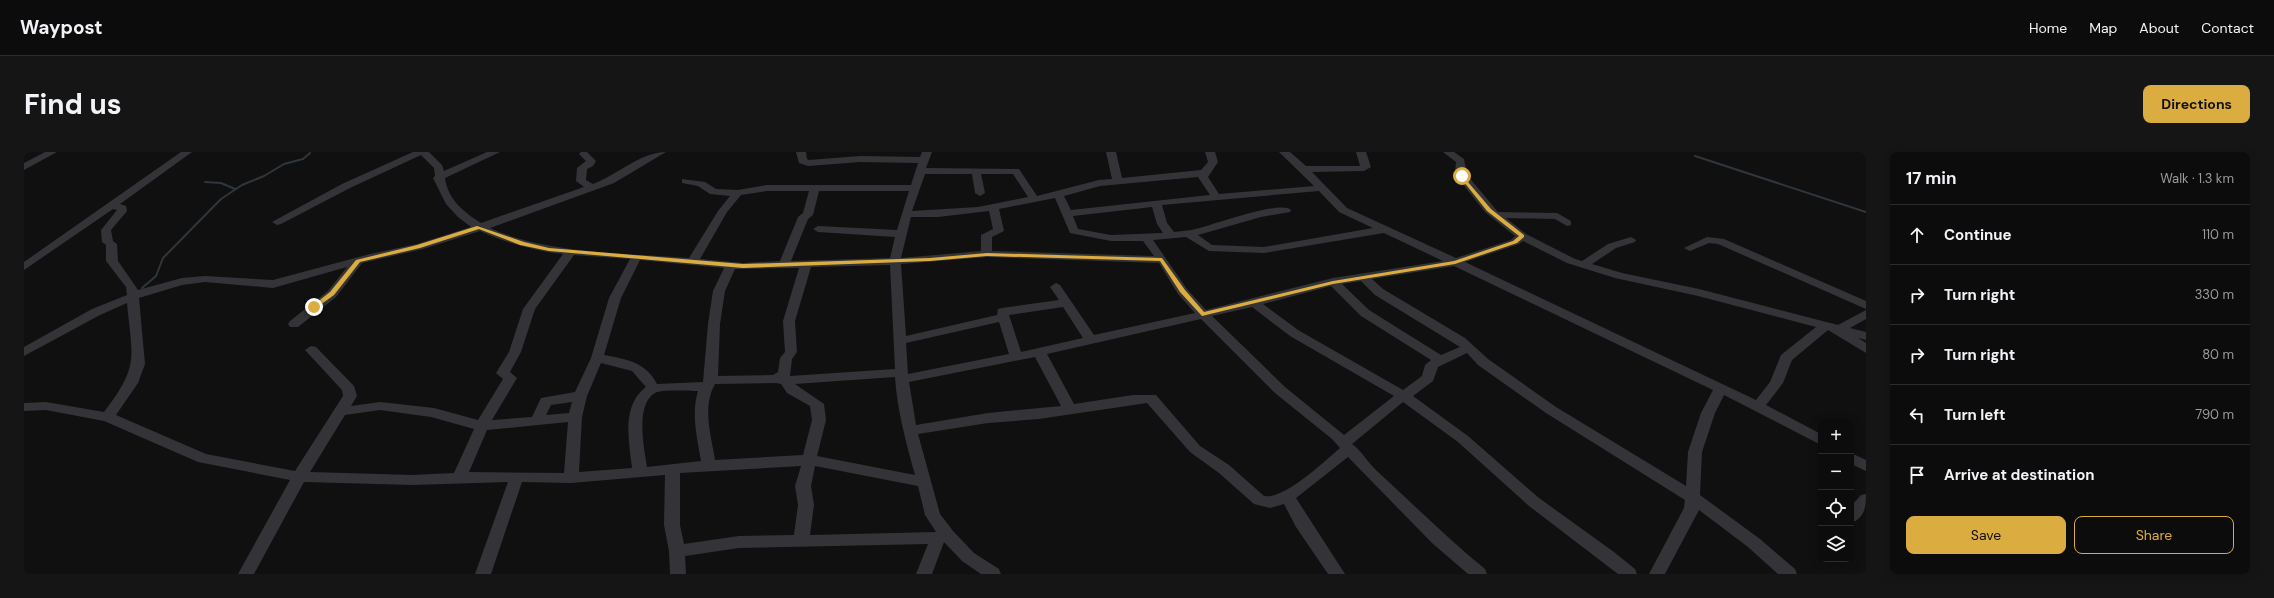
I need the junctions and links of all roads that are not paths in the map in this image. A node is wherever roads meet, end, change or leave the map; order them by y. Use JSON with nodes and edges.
{"nodes":[{"id":1,"x":52,"y":152,"type":"edge"},
{"id":2,"x":187,"y":152,"type":"edge"},
{"id":3,"x":422,"y":152,"type":"edge"},
{"id":4,"x":495,"y":152,"type":"edge"},
{"id":5,"x":661,"y":152,"type":"edge"},
{"id":6,"x":801,"y":152,"type":"edge"},
{"id":7,"x":1111,"y":152,"type":"edge"},
{"id":8,"x":1210,"y":152,"type":"edge"},
{"id":9,"x":1284,"y":152,"type":"edge"},
{"id":10,"x":1361,"y":152,"type":"edge"},
{"id":11,"x":1448,"y":152,"type":"edge"},
{"id":12,"x":584,"y":154,"type":"dead end"},
{"id":13,"x":925,"y":161,"type":"edge"},
{"id":14,"x":24,"y":167,"type":"edge"},
{"id":15,"x":1304,"y":169,"type":"junction"},
{"id":16,"x":976,"y":171,"type":"junction"},
{"id":17,"x":1204,"y":173,"type":"junction"},
{"id":18,"x":438,"y":178,"type":"junction"},
{"id":19,"x":1116,"y":180,"type":"junction"},
{"id":20,"x":686,"y":182,"type":"dead end"},
{"id":21,"x":592,"y":188,"type":"junction"},
{"id":22,"x":915,"y":188,"type":"junction"},
{"id":23,"x":1321,"y":188,"type":"junction"},
{"id":24,"x":814,"y":190,"type":"junction"},
{"id":25,"x":738,"y":193,"type":"junction"},
{"id":26,"x":980,"y":193,"type":"dead end"},
{"id":27,"x":1059,"y":195,"type":"junction"},
{"id":28,"x":1217,"y":198,"type":"junction"},
{"id":29,"x":1034,"y":199,"type":"junction"},
{"id":30,"x":1156,"y":204,"type":"junction"},
{"id":31,"x":112,"y":206,"type":"junction"},
{"id":32,"x":993,"y":207,"type":"junction"},
{"id":33,"x":1286,"y":210,"type":"dead end"},
{"id":34,"x":906,"y":214,"type":"junction"},
{"id":35,"x":1066,"y":214,"type":"junction"},
{"id":36,"x":1495,"y":215,"type":"junction"},
{"id":37,"x":277,"y":222,"type":"dead end"},
{"id":38,"x":1567,"y":223,"type":"dead end"},
{"id":39,"x":479,"y":227,"type":"junction"},
{"id":40,"x":818,"y":229,"type":"dead end"},
{"id":41,"x":1386,"y":229,"type":"junction"},
{"id":42,"x":1188,"y":233,"type":"junction"},
{"id":43,"x":902,"y":234,"type":"junction"},
{"id":44,"x":1170,"y":234,"type":"junction"},
{"id":45,"x":1522,"y":236,"type":"junction"},
{"id":46,"x":1146,"y":238,"type":"junction"},
{"id":47,"x":1631,"y":240,"type":"dead end"},
{"id":48,"x":1690,"y":248,"type":"dead end"},
{"id":49,"x":571,"y":251,"type":"junction"},
{"id":50,"x":987,"y":254,"type":"junction"},
{"id":51,"x":636,"y":258,"type":"junction"},
{"id":52,"x":29,"y":260,"type":"edge"},
{"id":53,"x":1162,"y":260,"type":"junction"},
{"id":54,"x":358,"y":261,"type":"junction"},
{"id":55,"x":693,"y":261,"type":"junction"},
{"id":56,"x":895,"y":261,"type":"junction"},
{"id":57,"x":1455,"y":262,"type":"junction"},
{"id":58,"x":806,"y":264,"type":"junction"},
{"id":59,"x":731,"y":265,"type":"junction"},
{"id":60,"x":784,"y":265,"type":"junction"},
{"id":61,"x":1583,"y":265,"type":"junction"},
{"id":62,"x":24,"y":267,"type":"edge"},
{"id":63,"x":1363,"y":276,"type":"junction"},
{"id":64,"x":1333,"y":282,"type":"junction"},
{"id":65,"x":1056,"y":287,"type":"dead end"},
{"id":66,"x":134,"y":296,"type":"junction"},
{"id":67,"x":1066,"y":303,"type":"junction"},
{"id":68,"x":1254,"y":303,"type":"junction"},
{"id":69,"x":1866,"y":305,"type":"edge"},
{"id":70,"x":1202,"y":314,"type":"junction"},
{"id":71,"x":1866,"y":314,"type":"edge"},
{"id":72,"x":1003,"y":317,"type":"junction"},
{"id":73,"x":294,"y":324,"type":"dead end"},
{"id":74,"x":1825,"y":326,"type":"junction"},
{"id":75,"x":1838,"y":330,"type":"junction"},
{"id":76,"x":1866,"y":336,"type":"edge"},
{"id":77,"x":1090,"y":340,"type":"junction"},
{"id":78,"x":900,"y":341,"type":"junction"},
{"id":79,"x":1469,"y":348,"type":"junction"},
{"id":80,"x":1866,"y":349,"type":"edge"},
{"id":81,"x":311,"y":350,"type":"dead end"},
{"id":82,"x":1039,"y":351,"type":"junction"},
{"id":83,"x":24,"y":352,"type":"edge"},
{"id":84,"x":1016,"y":357,"type":"junction"},
{"id":85,"x":597,"y":358,"type":"junction"},
{"id":86,"x":1439,"y":360,"type":"junction"},
{"id":87,"x":902,"y":376,"type":"junction"},
{"id":88,"x":781,"y":380,"type":"junction"},
{"id":89,"x":709,"y":383,"type":"junction"},
{"id":90,"x":653,"y":388,"type":"junction"},
{"id":91,"x":1720,"y":389,"type":"junction"},
{"id":92,"x":580,"y":396,"type":"junction"},
{"id":93,"x":1404,"y":396,"type":"junction"},
{"id":94,"x":1758,"y":406,"type":"junction"},
{"id":95,"x":24,"y":407,"type":"edge"},
{"id":96,"x":1070,"y":410,"type":"junction"},
{"id":97,"x":340,"y":411,"type":"junction"},
{"id":98,"x":575,"y":416,"type":"junction"},
{"id":99,"x":107,"y":417,"type":"junction"},
{"id":100,"x":537,"y":420,"type":"junction"},
{"id":101,"x":482,"y":426,"type":"junction"},
{"id":102,"x":910,"y":431,"type":"junction"},
{"id":103,"x":1818,"y":438,"type":"edge"},
{"id":104,"x":1346,"y":446,"type":"junction"},
{"id":105,"x":810,"y":460,"type":"junction"},
{"id":106,"x":1854,"y":460,"type":"edge"},
{"id":107,"x":709,"y":465,"type":"junction"},
{"id":108,"x":1866,"y":466,"type":"edge"},
{"id":109,"x":673,"y":468,"type":"junction"},
{"id":110,"x":640,"y":473,"type":"junction"},
{"id":111,"x":517,"y":476,"type":"junction"},
{"id":112,"x":299,"y":477,"type":"junction"},
{"id":113,"x":459,"y":478,"type":"junction"},
{"id":114,"x":571,"y":478,"type":"junction"},
{"id":115,"x":924,"y":482,"type":"junction"},
{"id":116,"x":1287,"y":496,"type":"junction"},
{"id":117,"x":1693,"y":498,"type":"junction"},
{"id":118,"x":1866,"y":499,"type":"edge"},
{"id":119,"x":1854,"y":513,"type":"edge"},
{"id":120,"x":943,"y":537,"type":"junction"},
{"id":121,"x":801,"y":539,"type":"junction"},
{"id":122,"x":677,"y":551,"type":"junction"},
{"id":123,"x":246,"y":574,"type":"edge"},
{"id":124,"x":483,"y":574,"type":"edge"},
{"id":125,"x":678,"y":574,"type":"edge"},
{"id":126,"x":924,"y":574,"type":"edge"},
{"id":127,"x":993,"y":574,"type":"edge"},
{"id":128,"x":1337,"y":574,"type":"edge"},
{"id":129,"x":1479,"y":574,"type":"edge"},
{"id":130,"x":1629,"y":574,"type":"edge"},
{"id":131,"x":1657,"y":574,"type":"edge"},
{"id":132,"x":1790,"y":574,"type":"edge"}],
"edges":[{"from":1,"to":14,"type":"street"},
{"from":2,"to":31,"type":"street"},
{"from":3,"to":18,"type":"street"},
{"from":3,"to":37,"type":"street"},
{"from":4,"to":18,"type":"street"},
{"from":5,"to":21,"type":"street"},
{"from":6,"to":13,"type":"street"},
{"from":7,"to":19,"type":"street"},
{"from":8,"to":17,"type":"street"},
{"from":9,"to":15,"type":"street"},
{"from":10,"to":15,"type":"street"},
{"from":11,"to":36,"type":"street"},
{"from":12,"to":21,"type":"street"},
{"from":13,"to":16,"type":"street"},
{"from":13,"to":22,"type":"street"},
{"from":15,"to":23,"type":"street"},
{"from":16,"to":26,"type":"street"},
{"from":16,"to":29,"type":"street"},
{"from":17,"to":19,"type":"street"},
{"from":17,"to":28,"type":"street"},
{"from":18,"to":39,"type":"street"},
{"from":19,"to":27,"type":"street"},
{"from":20,"to":25,"type":"street"},
{"from":21,"to":39,"type":"street"},
{"from":22,"to":24,"type":"street"},
{"from":22,"to":34,"type":"street"},
{"from":23,"to":28,"type":"street"},
{"from":23,"to":41,"type":"street"},
{"from":24,"to":25,"type":"street"},
{"from":24,"to":60,"type":"street"},
{"from":25,"to":55,"type":"street"},
{"from":27,"to":29,"type":"street"},
{"from":27,"to":35,"type":"street"},
{"from":28,"to":30,"type":"street"},
{"from":29,"to":32,"type":"street"},
{"from":30,"to":35,"type":"street"},
{"from":30,"to":44,"type":"street"},
{"from":31,"to":52,"type":"street"},
{"from":31,"to":66,"type":"street"},
{"from":32,"to":34,"type":"street"},
{"from":32,"to":50,"type":"street"},
{"from":33,"to":42,"type":"street"},
{"from":34,"to":43,"type":"street"},
{"from":35,"to":46,"type":"street"},
{"from":36,"to":38,"type":"street"},
{"from":36,"to":45,"type":"street"},
{"from":39,"to":49,"type":"street"},
{"from":39,"to":54,"type":"street"},
{"from":40,"to":43,"type":"street"},
{"from":41,"to":42,"type":"street"},
{"from":41,"to":57,"type":"street"},
{"from":42,"to":44,"type":"street"},
{"from":43,"to":56,"type":"street"},
{"from":44,"to":46,"type":"street"},
{"from":45,"to":57,"type":"street"},
{"from":45,"to":61,"type":"street"},
{"from":46,"to":53,"type":"street"},
{"from":47,"to":61,"type":"street"},
{"from":48,"to":69,"type":"street"},
{"from":49,"to":51,"type":"street"},
{"from":49,"to":101,"type":"street"},
{"from":50,"to":53,"type":"street"},
{"from":50,"to":56,"type":"street"},
{"from":51,"to":55,"type":"street"},
{"from":51,"to":85,"type":"street"},
{"from":52,"to":62,"type":"street"},
{"from":53,"to":70,"type":"street"},
{"from":54,"to":66,"type":"street"},
{"from":54,"to":73,"type":"street"},
{"from":55,"to":59,"type":"street"},
{"from":56,"to":58,"type":"street"},
{"from":56,"to":78,"type":"street"},
{"from":57,"to":63,"type":"street"},
{"from":57,"to":91,"type":"street"},
{"from":58,"to":60,"type":"street"},
{"from":58,"to":88,"type":"street"},
{"from":59,"to":60,"type":"street"},
{"from":59,"to":89,"type":"street"},
{"from":61,"to":74,"type":"street"},
{"from":63,"to":64,"type":"street"},
{"from":63,"to":79,"type":"street"},
{"from":64,"to":68,"type":"street"},
{"from":64,"to":86,"type":"street"},
{"from":65,"to":67,"type":"street"},
{"from":66,"to":83,"type":"street"},
{"from":66,"to":99,"type":"street"},
{"from":67,"to":72,"type":"street"},
{"from":67,"to":77,"type":"street"},
{"from":68,"to":70,"type":"street"},
{"from":68,"to":93,"type":"street"},
{"from":70,"to":77,"type":"street"},
{"from":70,"to":104,"type":"street"},
{"from":71,"to":75,"type":"street"},
{"from":72,"to":78,"type":"street"},
{"from":72,"to":84,"type":"street"},
{"from":74,"to":75,"type":"street"},
{"from":74,"to":94,"type":"street"},
{"from":75,"to":76,"type":"street"},
{"from":75,"to":80,"type":"street"},
{"from":77,"to":82,"type":"street"},
{"from":78,"to":87,"type":"street"},
{"from":79,"to":86,"type":"street"},
{"from":79,"to":117,"type":"street"},
{"from":81,"to":97,"type":"street"},
{"from":82,"to":84,"type":"street"},
{"from":82,"to":96,"type":"street"},
{"from":84,"to":87,"type":"street"},
{"from":85,"to":90,"type":"street"},
{"from":85,"to":92,"type":"street"},
{"from":86,"to":93,"type":"street"},
{"from":87,"to":88,"type":"street"},
{"from":87,"to":102,"type":"street"},
{"from":88,"to":89,"type":"street"},
{"from":88,"to":105,"type":"street"},
{"from":89,"to":90,"type":"street"},
{"from":89,"to":107,"type":"street"},
{"from":90,"to":110,"type":"street"},
{"from":91,"to":94,"type":"street"},
{"from":91,"to":117,"type":"street"},
{"from":92,"to":98,"type":"street"},
{"from":92,"to":100,"type":"street"},
{"from":93,"to":104,"type":"street"},
{"from":93,"to":130,"type":"street"},
{"from":94,"to":103,"type":"street"},
{"from":95,"to":99,"type":"street"},
{"from":96,"to":102,"type":"street"},
{"from":96,"to":116,"type":"street"},
{"from":97,"to":101,"type":"street"},
{"from":97,"to":112,"type":"street"},
{"from":98,"to":100,"type":"street"},
{"from":98,"to":114,"type":"street"},
{"from":99,"to":112,"type":"street"},
{"from":100,"to":101,"type":"street"},
{"from":101,"to":113,"type":"street"},
{"from":102,"to":115,"type":"street"},
{"from":104,"to":116,"type":"street"},
{"from":104,"to":129,"type":"street"},
{"from":105,"to":107,"type":"street"},
{"from":105,"to":115,"type":"street"},
{"from":105,"to":121,"type":"street"},
{"from":106,"to":108,"type":"street"},
{"from":107,"to":109,"type":"street"},
{"from":109,"to":110,"type":"street"},
{"from":109,"to":122,"type":"street"},
{"from":110,"to":114,"type":"street"},
{"from":111,"to":113,"type":"street"},
{"from":111,"to":114,"type":"street"},
{"from":111,"to":124,"type":"street"},
{"from":112,"to":113,"type":"street"},
{"from":112,"to":123,"type":"street"},
{"from":115,"to":120,"type":"street"},
{"from":116,"to":128,"type":"street"},
{"from":117,"to":131,"type":"street"},
{"from":117,"to":132,"type":"street"},
{"from":118,"to":119,"type":"street"},
{"from":120,"to":121,"type":"street"},
{"from":120,"to":126,"type":"street"},
{"from":120,"to":127,"type":"street"},
{"from":121,"to":122,"type":"street"},
{"from":122,"to":125,"type":"street"}]}
